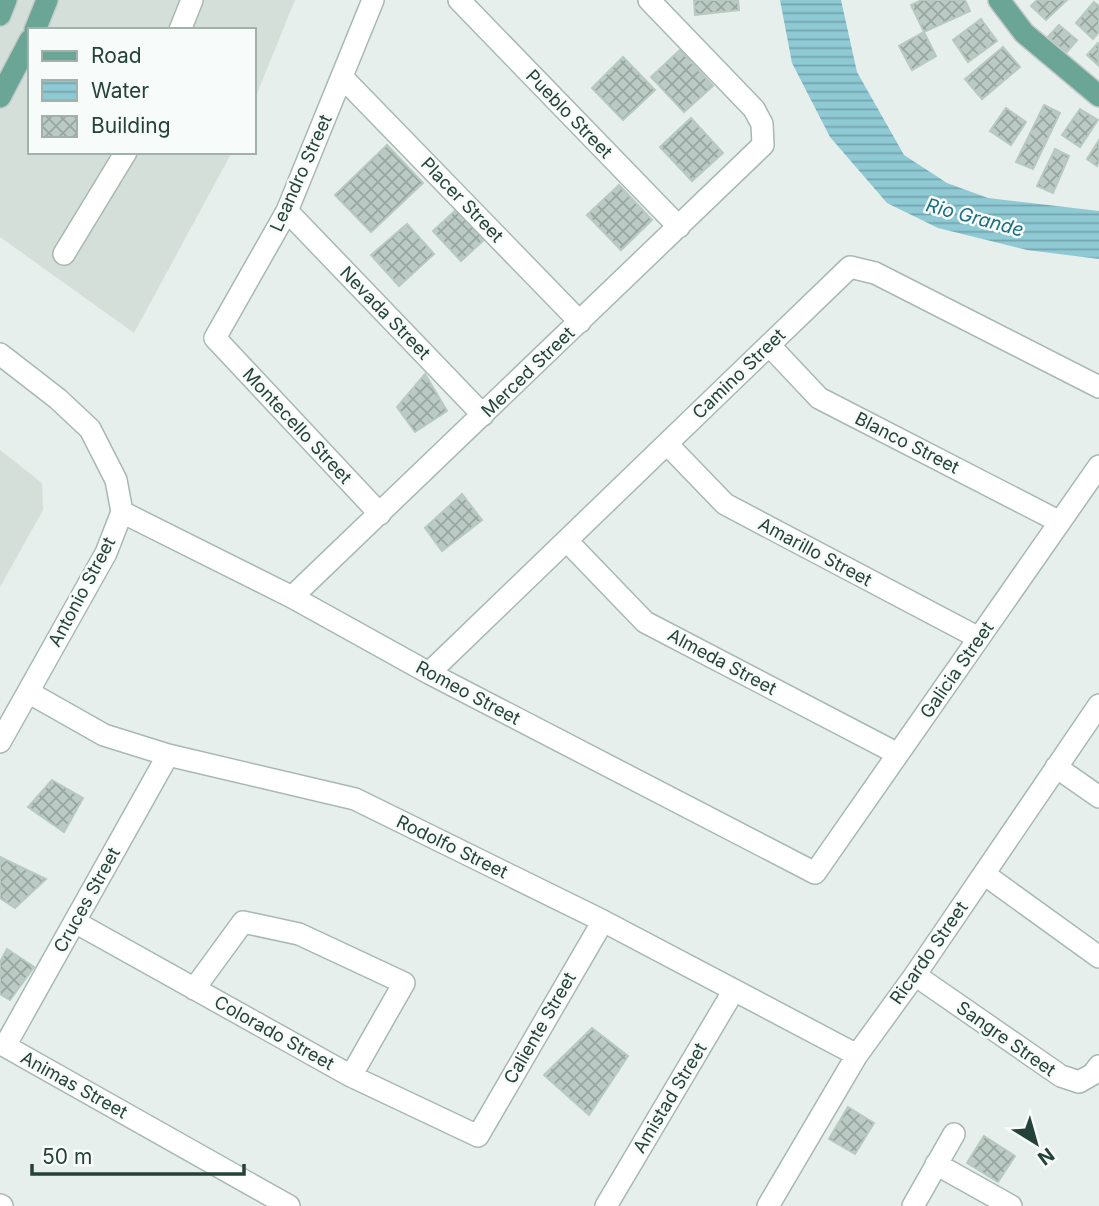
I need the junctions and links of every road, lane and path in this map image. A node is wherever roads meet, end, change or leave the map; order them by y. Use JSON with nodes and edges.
{"nodes":[{"id":1,"x":6,"y":0,"type":"edge"},
{"id":2,"x":47,"y":0,"type":"edge"},
{"id":3,"x":192,"y":0,"type":"edge"},
{"id":4,"x":373,"y":0,"type":"edge"},
{"id":5,"x":459,"y":0,"type":"edge"},
{"id":6,"x":649,"y":0,"type":"edge"},
{"id":7,"x":999,"y":0,"type":"edge"},
{"id":8,"x":0,"y":15,"type":"edge"},
{"id":9,"x":36,"y":28,"type":"edge"},
{"id":10,"x":181,"y":28,"type":"edge"},
{"id":11,"x":28,"y":44,"type":"edge"},
{"id":12,"x":343,"y":78,"type":"junction"},
{"id":13,"x":1099,"y":96,"type":"edge"},
{"id":14,"x":0,"y":97,"type":"edge"},
{"id":15,"x":125,"y":154,"type":"edge"},
{"id":16,"x":288,"y":211,"type":"junction"},
{"id":17,"x":679,"y":227,"type":"junction"},
{"id":18,"x":64,"y":254,"type":"dead end"},
{"id":19,"x":580,"y":322,"type":"junction"},
{"id":20,"x":215,"y":338,"type":"joint"},
{"id":21,"x":769,"y":345,"type":"junction"},
{"id":22,"x":0,"y":354,"type":"edge"},
{"id":23,"x":1099,"y":387,"type":"edge"},
{"id":24,"x":483,"y":415,"type":"junction"},
{"id":25,"x":667,"y":444,"type":"junction"},
{"id":26,"x":1099,"y":466,"type":"edge"},
{"id":27,"x":122,"y":512,"type":"junction"},
{"id":28,"x":380,"y":514,"type":"junction"},
{"id":29,"x":1060,"y":522,"type":"junction"},
{"id":30,"x":567,"y":541,"type":"junction"},
{"id":31,"x":292,"y":597,"type":"junction"},
{"id":32,"x":979,"y":638,"type":"junction"},
{"id":33,"x":429,"y":673,"type":"junction"},
{"id":34,"x":28,"y":692,"type":"junction"},
{"id":35,"x":1099,"y":705,"type":"edge"},
{"id":36,"x":0,"y":742,"type":"edge"},
{"id":37,"x":898,"y":754,"type":"junction"},
{"id":38,"x":168,"y":755,"type":"junction"},
{"id":39,"x":1056,"y":767,"type":"junction"},
{"id":40,"x":1099,"y":797,"type":"edge"},
{"id":41,"x":815,"y":873,"type":"joint"},
{"id":42,"x":984,"y":874,"type":"junction"},
{"id":43,"x":603,"y":921,"type":"junction"},
{"id":44,"x":75,"y":922,"type":"junction"},
{"id":45,"x":1099,"y":957,"type":"edge"},
{"id":46,"x":915,"y":975,"type":"junction"},
{"id":47,"x":194,"y":989,"type":"junction"},
{"id":48,"x":734,"y":990,"type":"junction"},
{"id":49,"x":5,"y":1046,"type":"joint"},
{"id":50,"x":857,"y":1055,"type":"junction"},
{"id":51,"x":1099,"y":1066,"type":"edge"},
{"id":52,"x":352,"y":1076,"type":"junction"},
{"id":53,"x":954,"y":1134,"type":"dead end"},
{"id":54,"x":478,"y":1136,"type":"joint"},
{"id":55,"x":936,"y":1164,"type":"junction"},
{"id":56,"x":289,"y":1206,"type":"edge"},
{"id":57,"x":606,"y":1206,"type":"edge"},
{"id":58,"x":768,"y":1206,"type":"edge"},
{"id":59,"x":913,"y":1206,"type":"edge"},
{"id":60,"x":1011,"y":1206,"type":"edge"}],
"edges":[{"from":1,"to":8,"type":"main road"},
{"from":2,"to":9,"type":"main road"},
{"from":3,"to":10,"type":"street"},
{"from":4,"to":12,"type":"street","name":"Leandro Street"},
{"from":5,"to":17,"type":"street","name":"Pueblo Street"},
{"from":6,"to":17,"type":"street","name":"Merced Street"},
{"from":7,"to":13,"type":"main road"},
{"from":11,"to":14,"type":"main road"},
{"from":12,"to":16,"type":"street","name":"Leandro Street"},
{"from":12,"to":19,"type":"street","name":"Placer Street"},
{"from":15,"to":18,"type":"street"},
{"from":16,"to":20,"type":"street","name":"Leandro Street"},
{"from":16,"to":24,"type":"street","name":"Nevada Street"},
{"from":17,"to":19,"type":"street","name":"Merced Street"},
{"from":19,"to":24,"type":"street","name":"Merced Street"},
{"from":20,"to":28,"type":"street","name":"Montecello Street"},
{"from":21,"to":23,"type":"street","name":"Camino Street"},
{"from":21,"to":25,"type":"street","name":"Camino Street"},
{"from":21,"to":29,"type":"street","name":"Blanco Street"},
{"from":22,"to":27,"type":"street"},
{"from":24,"to":28,"type":"street","name":"Merced Street"},
{"from":25,"to":30,"type":"street","name":"Camino Street"},
{"from":25,"to":32,"type":"street","name":"Amarillo Street"},
{"from":26,"to":29,"type":"street","name":"Galicia Street"},
{"from":27,"to":31,"type":"street","name":"Romeo Street"},
{"from":27,"to":34,"type":"street","name":"Antonio Street"},
{"from":28,"to":31,"type":"street","name":"Merced Street"},
{"from":29,"to":32,"type":"street","name":"Galicia Street"},
{"from":30,"to":33,"type":"street","name":"Camino Street"},
{"from":30,"to":37,"type":"street","name":"Almeda Street"},
{"from":31,"to":33,"type":"street","name":"Romeo Street"},
{"from":32,"to":37,"type":"street","name":"Galicia Street"},
{"from":33,"to":41,"type":"street","name":"Romeo Street"},
{"from":34,"to":36,"type":"street","name":"Antonio Street"},
{"from":34,"to":38,"type":"street","name":"Rodolfo Street"},
{"from":35,"to":39,"type":"street","name":"Ricardo Street"},
{"from":37,"to":41,"type":"street","name":"Galicia Street"},
{"from":38,"to":43,"type":"street","name":"Rodolfo Street"},
{"from":38,"to":44,"type":"street","name":"Cruces Street"},
{"from":39,"to":40,"type":"street"},
{"from":39,"to":42,"type":"street","name":"Ricardo Street"},
{"from":42,"to":45,"type":"street"},
{"from":42,"to":46,"type":"street","name":"Ricardo Street"},
{"from":43,"to":48,"type":"street","name":"Rodolfo Street"},
{"from":43,"to":54,"type":"street","name":"Caliente Street"},
{"from":44,"to":47,"type":"street","name":"Colorado Street"},
{"from":44,"to":49,"type":"street","name":"Cruces Street"},
{"from":46,"to":50,"type":"street","name":"Ricardo Street"},
{"from":46,"to":51,"type":"street","name":"Sangre Street"},
{"from":47,"to":52,"type":"street","name":"Colorado Street"},
{"from":47,"to":52,"type":"street"},
{"from":48,"to":50,"type":"street","name":"Rodolfo Street"},
{"from":48,"to":57,"type":"street","name":"Amistad Street"},
{"from":49,"to":56,"type":"street","name":"Animas Street"},
{"from":50,"to":58,"type":"street","name":"Ricardo Street"},
{"from":52,"to":54,"type":"street","name":"Colorado Street"},
{"from":53,"to":55,"type":"street"},
{"from":55,"to":59,"type":"street"},
{"from":55,"to":60,"type":"street"}]}
